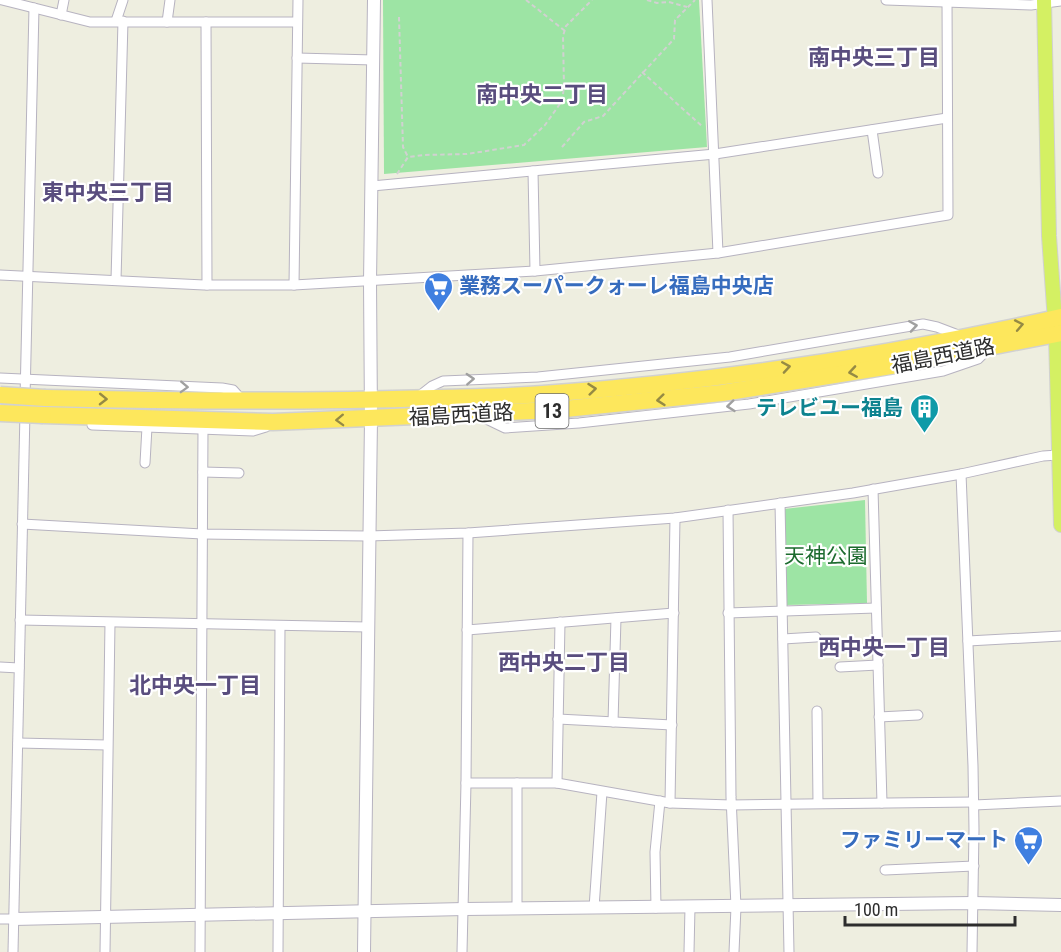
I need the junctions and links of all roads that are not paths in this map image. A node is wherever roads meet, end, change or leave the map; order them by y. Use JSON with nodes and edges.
{"nodes":[{"id":1,"x":2,"y":0,"type":"edge"},
{"id":2,"x":64,"y":0,"type":"edge"},
{"id":3,"x":123,"y":0,"type":"edge"},
{"id":4,"x":170,"y":0,"type":"edge"},
{"id":5,"x":297,"y":0,"type":"edge"},
{"id":6,"x":374,"y":0,"type":"edge"},
{"id":7,"x":707,"y":0,"type":"edge"},
{"id":8,"x":887,"y":0,"type":"edge"},
{"id":9,"x":947,"y":1,"type":"edge"},
{"id":10,"x":1044,"y":1,"type":"edge"},
{"id":11,"x":1061,"y":1,"type":"edge"},
{"id":12,"x":34,"y":8,"type":"junction"},
{"id":13,"x":61,"y":15,"type":"junction"},
{"id":14,"x":119,"y":21,"type":"junction"},
{"id":15,"x":167,"y":22,"type":"junction"},
{"id":16,"x":206,"y":22,"type":"junction"},
{"id":17,"x":297,"y":22,"type":"junction"},
{"id":18,"x":297,"y":58,"type":"junction"},
{"id":19,"x":374,"y":60,"type":"junction"},
{"id":20,"x":947,"y":118,"type":"junction"},
{"id":21,"x":872,"y":130,"type":"junction"},
{"id":22,"x":715,"y":154,"type":"junction"},
{"id":23,"x":533,"y":171,"type":"junction"},
{"id":24,"x":878,"y":173,"type":"dead end"},
{"id":25,"x":372,"y":186,"type":"junction"},
{"id":26,"x":718,"y":253,"type":"junction"},
{"id":27,"x":535,"y":271,"type":"junction"},
{"id":28,"x":0,"y":275,"type":"edge"},
{"id":29,"x":28,"y":277,"type":"junction"},
{"id":30,"x":116,"y":280,"type":"junction"},
{"id":31,"x":370,"y":282,"type":"junction"},
{"id":32,"x":207,"y":285,"type":"junction"},
{"id":33,"x":294,"y":285,"type":"junction"},
{"id":34,"x":1058,"y":326,"type":"edge"},
{"id":35,"x":0,"y":378,"type":"edge"},
{"id":36,"x":26,"y":379,"type":"junction"},
{"id":37,"x":0,"y":395,"type":"edge"},
{"id":38,"x":370,"y":400,"type":"junction"},
{"id":39,"x":244,"y":401,"type":"junction"},
{"id":40,"x":44,"y":407,"type":"junction"},
{"id":41,"x":0,"y":413,"type":"edge"},
{"id":42,"x":371,"y":419,"type":"junction"},
{"id":43,"x":0,"y":421,"type":"edge"},
{"id":44,"x":25,"y":422,"type":"junction"},
{"id":45,"x":276,"y":422,"type":"junction"},
{"id":46,"x":147,"y":427,"type":"junction"},
{"id":47,"x":203,"y":429,"type":"junction"},
{"id":48,"x":1059,"y":445,"type":"edge"},
{"id":49,"x":145,"y":463,"type":"dead end"},
{"id":50,"x":203,"y":472,"type":"junction"},
{"id":51,"x":239,"y":473,"type":"dead end"},
{"id":52,"x":961,"y":474,"type":"junction"},
{"id":53,"x":873,"y":489,"type":"junction"},
{"id":54,"x":780,"y":503,"type":"junction"},
{"id":55,"x":728,"y":510,"type":"junction"},
{"id":56,"x":675,"y":518,"type":"junction"},
{"id":57,"x":22,"y":524,"type":"junction"},
{"id":58,"x":1061,"y":525,"type":"edge"},
{"id":59,"x":468,"y":533,"type":"junction"},
{"id":60,"x":202,"y":534,"type":"junction"},
{"id":61,"x":368,"y":536,"type":"junction"},
{"id":62,"x":876,"y":608,"type":"junction"},
{"id":63,"x":782,"y":610,"type":"junction"},
{"id":64,"x":674,"y":613,"type":"junction"},
{"id":65,"x":728,"y":613,"type":"junction"},
{"id":66,"x":616,"y":618,"type":"junction"},
{"id":67,"x":20,"y":620,"type":"junction"},
{"id":68,"x":560,"y":622,"type":"junction"},
{"id":69,"x":110,"y":623,"type":"junction"},
{"id":70,"x":202,"y":624,"type":"junction"},
{"id":71,"x":280,"y":626,"type":"junction"},
{"id":72,"x":368,"y":627,"type":"junction"},
{"id":73,"x":467,"y":630,"type":"junction"},
{"id":74,"x":1061,"y":636,"type":"edge"},
{"id":75,"x":816,"y":637,"type":"dead end"},
{"id":76,"x":783,"y":639,"type":"junction"},
{"id":77,"x":968,"y":641,"type":"junction"},
{"id":78,"x":878,"y":665,"type":"junction"},
{"id":79,"x":0,"y":667,"type":"edge"},
{"id":80,"x":840,"y":667,"type":"dead end"},
{"id":81,"x":19,"y":668,"type":"junction"},
{"id":82,"x":817,"y":711,"type":"dead end"},
{"id":83,"x":918,"y":715,"type":"dead end"},
{"id":84,"x":879,"y":717,"type":"junction"},
{"id":85,"x":558,"y":719,"type":"junction"},
{"id":86,"x":613,"y":722,"type":"junction"},
{"id":87,"x":672,"y":725,"type":"junction"},
{"id":88,"x":18,"y":743,"type":"junction"},
{"id":89,"x":107,"y":745,"type":"junction"},
{"id":90,"x":466,"y":783,"type":"junction"},
{"id":91,"x":517,"y":783,"type":"junction"},
{"id":92,"x":557,"y":783,"type":"junction"},
{"id":93,"x":602,"y":792,"type":"junction"},
{"id":94,"x":1061,"y":801,"type":"edge"},
{"id":95,"x":665,"y":802,"type":"junction"},
{"id":96,"x":786,"y":803,"type":"junction"},
{"id":97,"x":818,"y":803,"type":"junction"},
{"id":98,"x":882,"y":803,"type":"junction"},
{"id":99,"x":974,"y":804,"type":"junction"},
{"id":100,"x":731,"y":805,"type":"junction"},
{"id":101,"x":974,"y":866,"type":"junction"},
{"id":102,"x":885,"y":870,"type":"dead end"},
{"id":103,"x":973,"y":903,"type":"junction"},
{"id":104,"x":1061,"y":905,"type":"edge"},
{"id":105,"x":789,"y":906,"type":"junction"},
{"id":106,"x":690,"y":907,"type":"junction"},
{"id":107,"x":736,"y":907,"type":"junction"},
{"id":108,"x":594,"y":908,"type":"junction"},
{"id":109,"x":656,"y":908,"type":"junction"},
{"id":110,"x":464,"y":909,"type":"junction"},
{"id":111,"x":517,"y":909,"type":"junction"},
{"id":112,"x":364,"y":911,"type":"junction"},
{"id":113,"x":278,"y":913,"type":"junction"},
{"id":114,"x":200,"y":915,"type":"junction"},
{"id":115,"x":105,"y":917,"type":"junction"},
{"id":116,"x":0,"y":919,"type":"edge"},
{"id":117,"x":14,"y":919,"type":"junction"},
{"id":118,"x":13,"y":952,"type":"edge"},
{"id":119,"x":105,"y":952,"type":"edge"},
{"id":120,"x":200,"y":952,"type":"edge"},
{"id":121,"x":278,"y":952,"type":"edge"},
{"id":122,"x":364,"y":952,"type":"edge"},
{"id":123,"x":462,"y":952,"type":"edge"},
{"id":124,"x":689,"y":952,"type":"edge"},
{"id":125,"x":734,"y":952,"type":"edge"},
{"id":126,"x":789,"y":952,"type":"edge"},
{"id":127,"x":972,"y":952,"type":"edge"}],
"edges":[{"from":1,"to":12,"type":"street"},
{"from":2,"to":13,"type":"street"},
{"from":3,"to":14,"type":"street"},
{"from":4,"to":15,"type":"street"},
{"from":5,"to":17,"type":"street"},
{"from":6,"to":19,"type":"street"},
{"from":7,"to":22,"type":"street"},
{"from":8,"to":9,"type":"street"},
{"from":9,"to":10,"type":"street"},
{"from":9,"to":20,"type":"street"},
{"from":10,"to":11,"type":"street"},
{"from":10,"to":34,"type":"main road"},
{"from":12,"to":13,"type":"street"},
{"from":12,"to":29,"type":"street"},
{"from":13,"to":14,"type":"street"},
{"from":14,"to":15,"type":"street"},
{"from":14,"to":30,"type":"street"},
{"from":15,"to":16,"type":"street"},
{"from":16,"to":17,"type":"street"},
{"from":16,"to":32,"type":"street"},
{"from":17,"to":18,"type":"street"},
{"from":18,"to":19,"type":"street"},
{"from":18,"to":33,"type":"street"},
{"from":19,"to":25,"type":"street"},
{"from":20,"to":21,"type":"street"},
{"from":20,"to":26,"type":"street"},
{"from":21,"to":22,"type":"street"},
{"from":21,"to":24,"type":"street"},
{"from":22,"to":23,"type":"street"},
{"from":22,"to":26,"type":"street"},
{"from":23,"to":25,"type":"street"},
{"from":23,"to":27,"type":"street"},
{"from":25,"to":31,"type":"street"},
{"from":26,"to":27,"type":"street"},
{"from":27,"to":31,"type":"street"},
{"from":28,"to":29,"type":"street"},
{"from":29,"to":30,"type":"street"},
{"from":29,"to":36,"type":"street"},
{"from":30,"to":32,"type":"street"},
{"from":31,"to":33,"type":"street"},
{"from":31,"to":38,"type":"street"},
{"from":32,"to":33,"type":"street"},
{"from":38,"to":34,"type":"highway","name":"福島西道路","number":"13","one_way":true},
{"from":34,"to":42,"type":"highway","name":"福島西道路","number":"13","one_way":true},
{"from":34,"to":48,"type":"main road"},
{"from":35,"to":36,"type":"street"},
{"from":36,"to":39,"type":"street","one_way":true},
{"from":36,"to":44,"type":"street"},
{"from":37,"to":40,"type":"highway","name":"福島西道路","number":"13","bridge":true},
{"from":38,"to":39,"type":"highway","name":"福島西道路","number":"13"},
{"from":38,"to":42,"type":"street"},
{"from":40,"to":39,"type":"highway","name":"福島西道路","number":"13","one_way":true},
{"from":40,"to":41,"type":"highway","name":"福島西道路","number":"13","bridge":true},
{"from":40,"to":45,"type":"highway","name":"福島西道路","number":"13"},
{"from":42,"to":45,"type":"highway","name":"福島西道路","number":"13","one_way":true},
{"from":42,"to":61,"type":"street"},
{"from":43,"to":44,"type":"street"},
{"from":44,"to":46,"type":"street"},
{"from":44,"to":57,"type":"street"},
{"from":45,"to":47,"type":"street"},
{"from":46,"to":47,"type":"street"},
{"from":46,"to":49,"type":"street"},
{"from":47,"to":50,"type":"street"},
{"from":48,"to":52,"type":"street"},
{"from":48,"to":58,"type":"main road"},
{"from":50,"to":51,"type":"street"},
{"from":50,"to":60,"type":"street"},
{"from":52,"to":53,"type":"street"},
{"from":52,"to":77,"type":"street"},
{"from":53,"to":54,"type":"street"},
{"from":53,"to":62,"type":"street"},
{"from":54,"to":55,"type":"street"},
{"from":54,"to":63,"type":"street"},
{"from":55,"to":56,"type":"street"},
{"from":55,"to":65,"type":"street"},
{"from":56,"to":59,"type":"street"},
{"from":56,"to":64,"type":"street"},
{"from":57,"to":60,"type":"street"},
{"from":57,"to":67,"type":"street"},
{"from":59,"to":61,"type":"street"},
{"from":59,"to":73,"type":"street"},
{"from":60,"to":61,"type":"street"},
{"from":60,"to":70,"type":"street"},
{"from":61,"to":72,"type":"street"},
{"from":62,"to":63,"type":"street"},
{"from":62,"to":78,"type":"street"},
{"from":63,"to":65,"type":"street"},
{"from":63,"to":76,"type":"street"},
{"from":64,"to":66,"type":"street"},
{"from":64,"to":87,"type":"street"},
{"from":65,"to":100,"type":"street"},
{"from":66,"to":68,"type":"street"},
{"from":66,"to":86,"type":"street"},
{"from":67,"to":69,"type":"street"},
{"from":67,"to":81,"type":"street"},
{"from":68,"to":73,"type":"street"},
{"from":68,"to":85,"type":"street"},
{"from":69,"to":70,"type":"street"},
{"from":69,"to":89,"type":"street"},
{"from":70,"to":71,"type":"street"},
{"from":70,"to":114,"type":"street"},
{"from":71,"to":72,"type":"street"},
{"from":71,"to":113,"type":"street"},
{"from":72,"to":112,"type":"street"},
{"from":73,"to":90,"type":"street"},
{"from":74,"to":77,"type":"street"},
{"from":75,"to":76,"type":"street"},
{"from":76,"to":96,"type":"street"},
{"from":77,"to":99,"type":"street"},
{"from":78,"to":80,"type":"street"},
{"from":78,"to":84,"type":"street"},
{"from":79,"to":81,"type":"street"},
{"from":81,"to":88,"type":"street"},
{"from":82,"to":97,"type":"street"},
{"from":83,"to":84,"type":"street"},
{"from":84,"to":98,"type":"street"},
{"from":85,"to":86,"type":"street"},
{"from":85,"to":92,"type":"street"},
{"from":86,"to":87,"type":"street"},
{"from":87,"to":95,"type":"street"},
{"from":88,"to":89,"type":"street"},
{"from":88,"to":117,"type":"street"},
{"from":89,"to":115,"type":"street"},
{"from":90,"to":91,"type":"street"},
{"from":90,"to":110,"type":"street"},
{"from":91,"to":92,"type":"street"},
{"from":91,"to":111,"type":"street"},
{"from":92,"to":93,"type":"street"},
{"from":93,"to":95,"type":"street"},
{"from":93,"to":108,"type":"street"},
{"from":94,"to":99,"type":"street"},
{"from":95,"to":100,"type":"street"},
{"from":95,"to":109,"type":"street"},
{"from":96,"to":97,"type":"street"},
{"from":96,"to":100,"type":"street"},
{"from":96,"to":105,"type":"street"},
{"from":97,"to":98,"type":"street"},
{"from":98,"to":99,"type":"street"},
{"from":99,"to":101,"type":"street"},
{"from":100,"to":107,"type":"street"},
{"from":101,"to":102,"type":"street"},
{"from":101,"to":103,"type":"street"},
{"from":103,"to":104,"type":"street"},
{"from":103,"to":105,"type":"street"},
{"from":103,"to":127,"type":"street"},
{"from":105,"to":107,"type":"street"},
{"from":105,"to":126,"type":"street"},
{"from":106,"to":107,"type":"street"},
{"from":106,"to":109,"type":"street"},
{"from":106,"to":124,"type":"street"},
{"from":107,"to":125,"type":"street"},
{"from":108,"to":109,"type":"street"},
{"from":108,"to":111,"type":"street"},
{"from":110,"to":111,"type":"street"},
{"from":110,"to":112,"type":"street"},
{"from":110,"to":123,"type":"street"},
{"from":112,"to":113,"type":"street"},
{"from":112,"to":122,"type":"street"},
{"from":113,"to":114,"type":"street"},
{"from":113,"to":121,"type":"street"},
{"from":114,"to":115,"type":"street"},
{"from":114,"to":120,"type":"street"},
{"from":115,"to":117,"type":"street"},
{"from":115,"to":119,"type":"street"},
{"from":116,"to":117,"type":"street"},
{"from":117,"to":118,"type":"street"}]}
